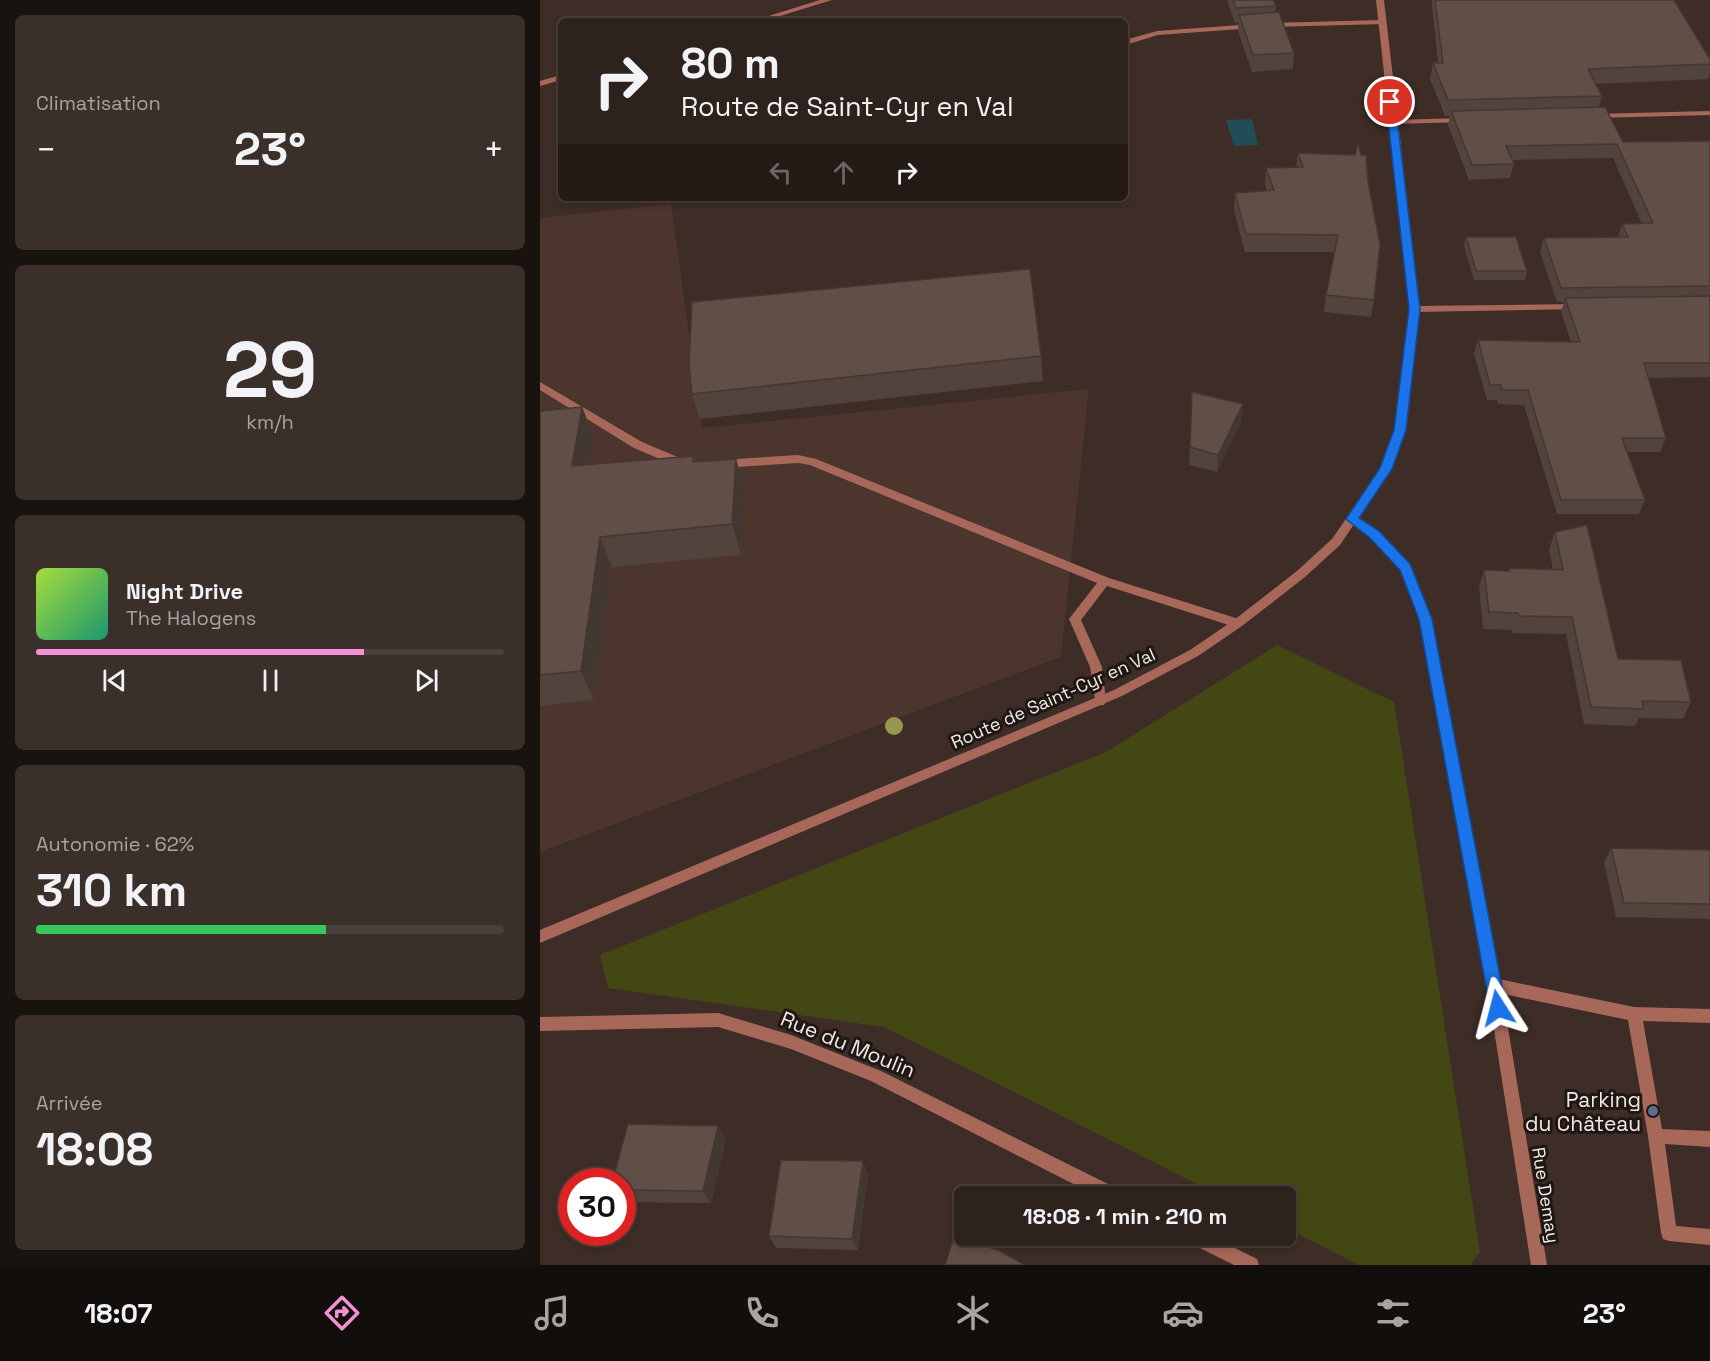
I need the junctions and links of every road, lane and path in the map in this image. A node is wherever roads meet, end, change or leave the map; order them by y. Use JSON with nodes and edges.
{"nodes":[{"id":1,"x":828,"y":0,"type":"edge"},
{"id":2,"x":1380,"y":0,"type":"edge"},
{"id":3,"x":766,"y":18,"type":"edge"},
{"id":4,"x":1382,"y":22,"type":"junction"},
{"id":5,"x":1128,"y":42,"type":"edge"},
{"id":6,"x":558,"y":79,"type":"edge"},
{"id":7,"x":540,"y":84,"type":"edge"},
{"id":8,"x":1710,"y":113,"type":"edge"},
{"id":9,"x":1581,"y":116,"type":"edge"},
{"id":10,"x":1475,"y":119,"type":"edge"},
{"id":11,"x":1393,"y":122,"type":"junction"},
{"id":12,"x":1590,"y":307,"type":"edge"},
{"id":13,"x":1415,"y":309,"type":"junction"},
{"id":14,"x":540,"y":385,"type":"edge"},
{"id":15,"x":1352,"y":519,"type":"junction"},
{"id":16,"x":1105,"y":581,"type":"junction"},
{"id":17,"x":1239,"y":623,"type":"junction"},
{"id":18,"x":1100,"y":701,"type":"junction"},
{"id":19,"x":540,"y":937,"type":"edge"},
{"id":20,"x":1494,"y":985,"type":"junction"},
{"id":21,"x":1634,"y":1014,"type":"junction"},
{"id":22,"x":1710,"y":1016,"type":"edge"},
{"id":23,"x":540,"y":1023,"type":"edge"},
{"id":24,"x":1656,"y":1136,"type":"junction"},
{"id":25,"x":1710,"y":1139,"type":"edge"},
{"id":26,"x":1094,"y":1186,"type":"edge"},
{"id":27,"x":1710,"y":1237,"type":"edge"},
{"id":28,"x":1214,"y":1246,"type":"edge"},
{"id":29,"x":1251,"y":1265,"type":"edge"},
{"id":30,"x":1539,"y":1265,"type":"edge"}],
"edges":[{"from":1,"to":3,"type":"street"},
{"from":2,"to":4,"type":"street","name":"Route de Saint-Cyr en Val"},
{"from":4,"to":5,"type":"street"},
{"from":4,"to":11,"type":"street","name":"Route de Saint-Cyr en Val"},
{"from":6,"to":7,"type":"street"},
{"from":8,"to":9,"type":"street"},
{"from":10,"to":11,"type":"street"},
{"from":11,"to":13,"type":"street","name":"Route de Saint-Cyr en Val"},
{"from":12,"to":13,"type":"street"},
{"from":13,"to":15,"type":"street","name":"Route de Saint-Cyr en Val"},
{"from":14,"to":16,"type":"street"},
{"from":15,"to":17,"type":"street","name":"Route de Saint-Cyr en Val"},
{"from":15,"to":20,"type":"street","name":"Rue Demay"},
{"from":16,"to":17,"type":"street"},
{"from":16,"to":18,"type":"street"},
{"from":17,"to":18,"type":"street","name":"Route de Saint-Cyr en Val"},
{"from":18,"to":19,"type":"street","name":"Route de Saint-Cyr en Val"},
{"from":20,"to":21,"type":"street"},
{"from":20,"to":30,"type":"street","name":"Rue Demay"},
{"from":21,"to":22,"type":"street"},
{"from":21,"to":24,"type":"street"},
{"from":23,"to":26,"type":"street","name":"Rue du Moulin"},
{"from":24,"to":25,"type":"street"},
{"from":24,"to":27,"type":"street"},
{"from":28,"to":29,"type":"street"}]}
